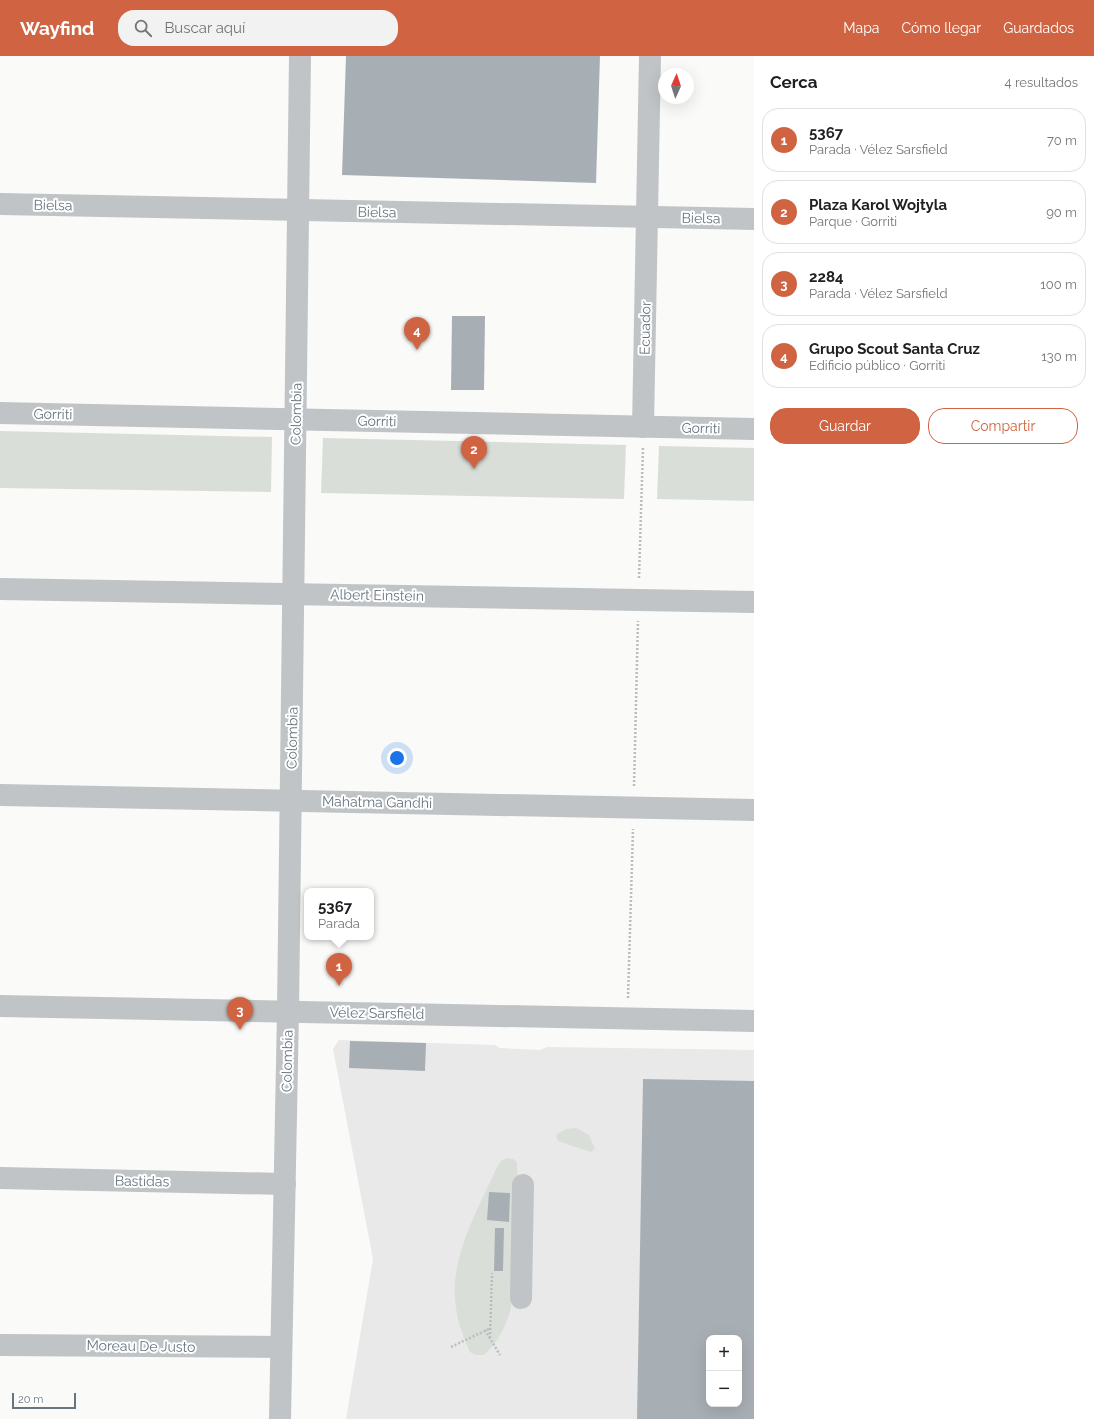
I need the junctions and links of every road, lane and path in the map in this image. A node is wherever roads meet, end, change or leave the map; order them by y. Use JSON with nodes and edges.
{"nodes":[{"id":1,"x":300,"y":56,"type":"edge"},
{"id":2,"x":650,"y":56,"type":"edge"},
{"id":3,"x":0,"y":204,"type":"edge"},
{"id":4,"x":298,"y":210,"type":"junction"},
{"id":5,"x":647,"y":217,"type":"junction"},
{"id":6,"x":754,"y":219,"type":"edge"},
{"id":7,"x":0,"y":413,"type":"edge"},
{"id":8,"x":296,"y":419,"type":"junction"},
{"id":9,"x":643,"y":427,"type":"junction"},
{"id":10,"x":754,"y":429,"type":"edge"},
{"id":11,"x":0,"y":588,"type":"edge"},
{"id":12,"x":294,"y":593,"type":"junction"},
{"id":13,"x":639,"y":600,"type":"junction"},
{"id":14,"x":754,"y":602,"type":"edge"},
{"id":15,"x":0,"y":795,"type":"edge"},
{"id":16,"x":291,"y":801,"type":"junction"},
{"id":17,"x":754,"y":810,"type":"edge"},
{"id":18,"x":0,"y":1006,"type":"edge"},
{"id":19,"x":288,"y":1012,"type":"junction"},
{"id":20,"x":754,"y":1021,"type":"edge"},
{"id":21,"x":0,"y":1178,"type":"edge"},
{"id":22,"x":285,"y":1184,"type":"junction"},
{"id":23,"x":523,"y":1185,"type":"dead end"},
{"id":24,"x":492,"y":1273,"type":"dead end"},
{"id":25,"x":521,"y":1298,"type":"dead end"},
{"id":26,"x":490,"y":1328,"type":"junction"},
{"id":27,"x":485,"y":1330,"type":"junction"},
{"id":28,"x":490,"y":1338,"type":"junction"},
{"id":29,"x":0,"y":1345,"type":"edge"},
{"id":30,"x":281,"y":1347,"type":"junction"},
{"id":31,"x":451,"y":1347,"type":"dead end"},
{"id":32,"x":500,"y":1355,"type":"dead end"},
{"id":33,"x":280,"y":1419,"type":"edge"}],
"edges":[{"from":1,"to":4,"type":"street","name":"Colombia"},
{"from":2,"to":5,"type":"street","name":"Ecuador"},
{"from":3,"to":4,"type":"street","name":"Bielsa"},
{"from":4,"to":5,"type":"street","name":"Bielsa"},
{"from":4,"to":8,"type":"street","name":"Colombia"},
{"from":5,"to":6,"type":"street","name":"Bielsa"},
{"from":5,"to":9,"type":"street","name":"Ecuador"},
{"from":7,"to":8,"type":"street","name":"Gorriti"},
{"from":8,"to":9,"type":"street","name":"Gorriti"},
{"from":8,"to":12,"type":"street","name":"Colombia"},
{"from":9,"to":10,"type":"street","name":"Gorriti"},
{"from":9,"to":13,"type":"path"},
{"from":11,"to":12,"type":"street","name":"Albert Einstein"},
{"from":12,"to":13,"type":"street","name":"Albert Einstein"},
{"from":12,"to":16,"type":"street","name":"Colombia"},
{"from":13,"to":14,"type":"street","name":"Albert Einstein"},
{"from":15,"to":16,"type":"street","name":"Mahatma Gandhi"},
{"from":16,"to":17,"type":"street","name":"Mahatma Gandhi"},
{"from":16,"to":19,"type":"street","name":"Colombia"},
{"from":18,"to":19,"type":"street","name":"Vélez Sarsfield"},
{"from":19,"to":20,"type":"street","name":"Vélez Sarsfield"},
{"from":19,"to":22,"type":"street","name":"Colombia"},
{"from":21,"to":22,"type":"street","name":"Bastidas"},
{"from":22,"to":30,"type":"street","name":"Colombia"},
{"from":23,"to":25,"type":"street"},
{"from":24,"to":26,"type":"path"},
{"from":26,"to":27,"type":"path"},
{"from":26,"to":28,"type":"path"},
{"from":27,"to":28,"type":"path"},
{"from":27,"to":31,"type":"path"},
{"from":28,"to":32,"type":"path"},
{"from":29,"to":30,"type":"street","name":"Moreau De Justo"},
{"from":30,"to":33,"type":"street","name":"Colombia"}]}
